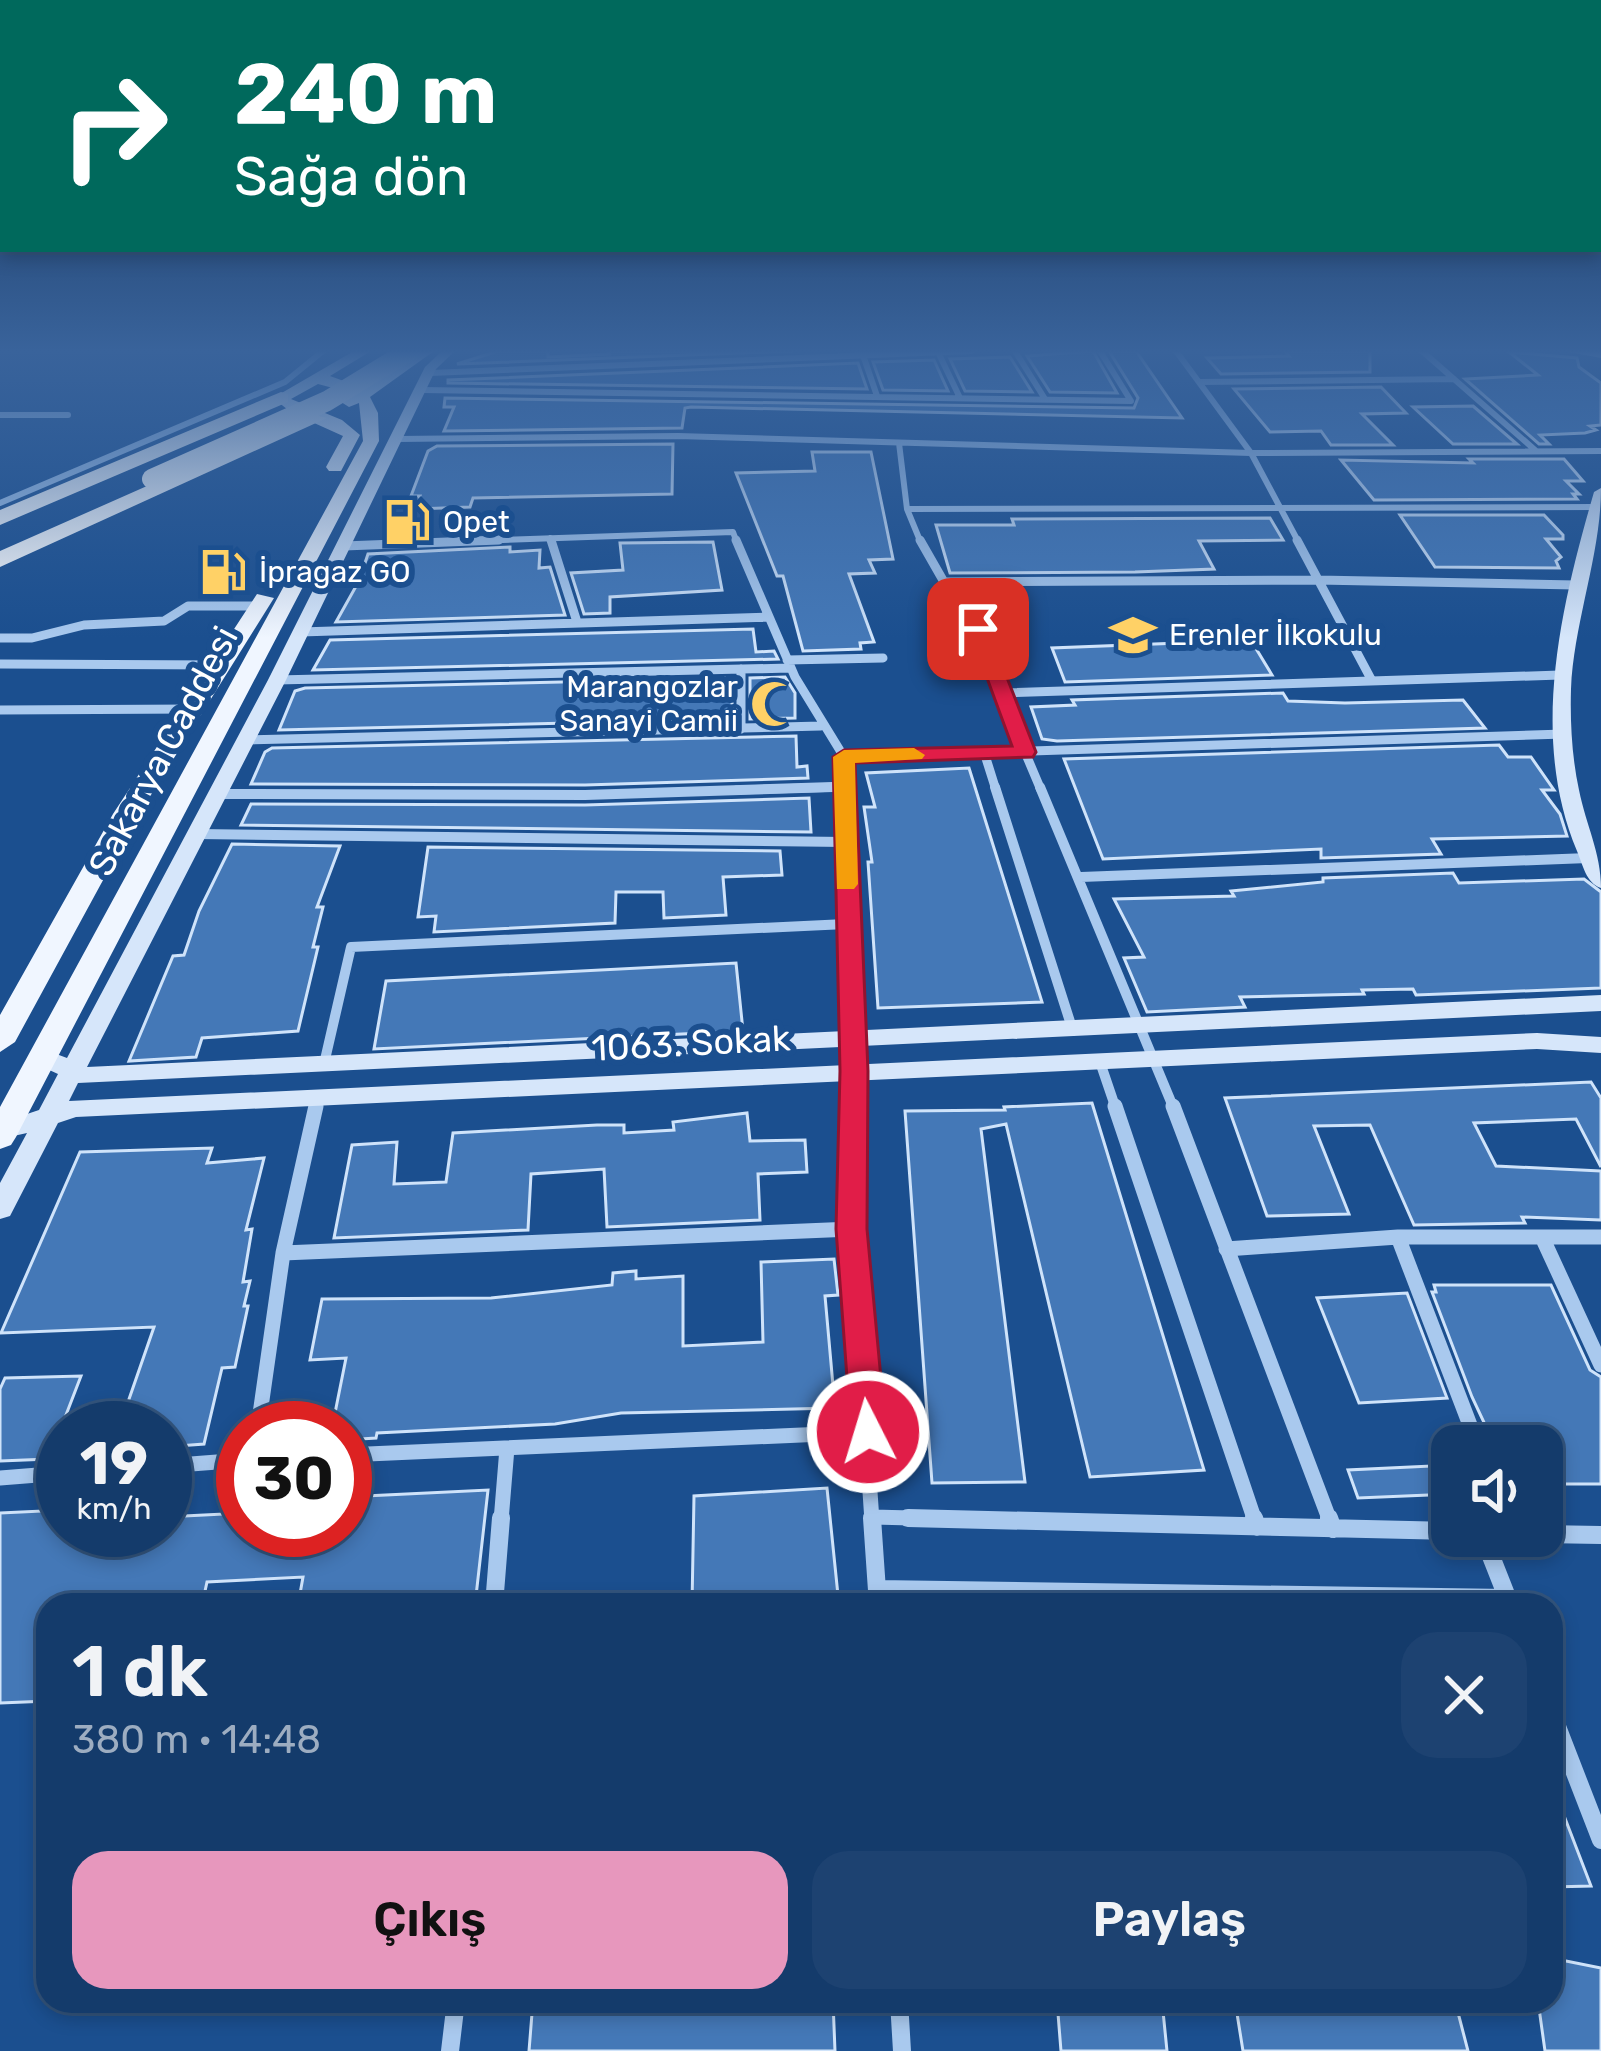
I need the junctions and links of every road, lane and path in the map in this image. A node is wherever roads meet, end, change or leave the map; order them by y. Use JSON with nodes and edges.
{"nodes":[{"id":1,"x":133,"y":447,"type":"edge"},
{"id":2,"x":167,"y":447,"type":"edge"},
{"id":3,"x":206,"y":447,"type":"edge"},
{"id":4,"x":215,"y":447,"type":"edge"},
{"id":5,"x":253,"y":447,"type":"edge"},
{"id":6,"x":346,"y":447,"type":"edge"},
{"id":7,"x":368,"y":447,"type":"edge"},
{"id":8,"x":394,"y":447,"type":"edge"},
{"id":9,"x":899,"y":447,"type":"edge"},
{"id":10,"x":1030,"y":447,"type":"edge"},
{"id":11,"x":1246,"y":447,"type":"edge"},
{"id":12,"x":1531,"y":447,"type":"edge"},
{"id":13,"x":1536,"y":451,"type":"junction"},
{"id":14,"x":1601,"y":451,"type":"edge"},
{"id":15,"x":1251,"y":453,"type":"junction"},
{"id":16,"x":148,"y":474,"type":"junction"},
{"id":17,"x":1599,"y":500,"type":"edge"},
{"id":18,"x":0,"y":503,"type":"edge"},
{"id":19,"x":1279,"y":505,"type":"junction"},
{"id":20,"x":907,"y":509,"type":"junction"},
{"id":21,"x":0,"y":518,"type":"edge"},
{"id":22,"x":0,"y":532,"type":"edge"},
{"id":23,"x":550,"y":538,"type":"junction"},
{"id":24,"x":0,"y":546,"type":"edge"},
{"id":25,"x":344,"y":546,"type":"junction"},
{"id":26,"x":0,"y":560,"type":"edge"},
{"id":27,"x":1318,"y":580,"type":"junction"},
{"id":28,"x":944,"y":582,"type":"junction"},
{"id":29,"x":1576,"y":585,"type":"junction"},
{"id":30,"x":260,"y":606,"type":"junction"},
{"id":31,"x":768,"y":616,"type":"junction"},
{"id":32,"x":578,"y":622,"type":"junction"},
{"id":33,"x":302,"y":632,"type":"junction"},
{"id":34,"x":0,"y":638,"type":"edge"},
{"id":35,"x":884,"y":658,"type":"dead end"},
{"id":36,"x":0,"y":664,"type":"edge"},
{"id":37,"x":789,"y":664,"type":"junction"},
{"id":38,"x":224,"y":665,"type":"junction"},
{"id":39,"x":741,"y":669,"type":"junction"},
{"id":40,"x":1560,"y":675,"type":"junction"},
{"id":41,"x":278,"y":680,"type":"junction"},
{"id":42,"x":1371,"y":680,"type":"junction"},
{"id":43,"x":1000,"y":693,"type":"junction"},
{"id":44,"x":194,"y":709,"type":"junction"},
{"id":45,"x":0,"y":710,"type":"edge"},
{"id":46,"x":821,"y":726,"type":"junction"},
{"id":47,"x":741,"y":729,"type":"junction"},
{"id":48,"x":1564,"y":734,"type":"junction"},
{"id":49,"x":244,"y":740,"type":"junction"},
{"id":50,"x":984,"y":752,"type":"junction"},
{"id":51,"x":1025,"y":752,"type":"junction"},
{"id":52,"x":844,"y":757,"type":"junction"},
{"id":53,"x":843,"y":788,"type":"junction"},
{"id":54,"x":217,"y":794,"type":"junction"},
{"id":55,"x":196,"y":834,"type":"junction"},
{"id":56,"x":844,"y":842,"type":"junction"},
{"id":57,"x":1588,"y":858,"type":"junction"},
{"id":58,"x":1081,"y":878,"type":"junction"},
{"id":59,"x":1601,"y":882,"type":"edge"},
{"id":60,"x":846,"y":924,"type":"junction"},
{"id":61,"x":1601,"y":1003,"type":"edge"},
{"id":62,"x":1141,"y":1029,"type":"junction"},
{"id":63,"x":1073,"y":1032,"type":"junction"},
{"id":64,"x":2,"y":1035,"type":"edge"},
{"id":65,"x":851,"y":1041,"type":"junction"},
{"id":66,"x":1601,"y":1046,"type":"edge"},
{"id":67,"x":43,"y":1057,"type":"junction"},
{"id":68,"x":1155,"y":1059,"type":"junction"},
{"id":69,"x":1100,"y":1062,"type":"junction"},
{"id":70,"x":324,"y":1064,"type":"junction"},
{"id":71,"x":72,"y":1070,"type":"junction"},
{"id":72,"x":854,"y":1071,"type":"junction"},
{"id":73,"x":318,"y":1096,"type":"junction"},
{"id":74,"x":47,"y":1117,"type":"junction"},
{"id":75,"x":2,"y":1134,"type":"edge"},
{"id":76,"x":0,"y":1209,"type":"edge"},
{"id":77,"x":852,"y":1229,"type":"junction"},
{"id":78,"x":1398,"y":1237,"type":"junction"},
{"id":79,"x":1543,"y":1237,"type":"junction"},
{"id":80,"x":1601,"y":1237,"type":"edge"},
{"id":81,"x":1226,"y":1250,"type":"junction"},
{"id":82,"x":283,"y":1253,"type":"junction"},
{"id":83,"x":1601,"y":1365,"type":"edge"},
{"id":84,"x":262,"y":1401,"type":"edge"},
{"id":85,"x":1470,"y":1425,"type":"edge"},
{"id":86,"x":868,"y":1432,"type":"junction"},
{"id":87,"x":508,"y":1448,"type":"junction"},
{"id":88,"x":372,"y":1454,"type":"edge"},
{"id":89,"x":36,"y":1476,"type":"edge"},
{"id":90,"x":0,"y":1478,"type":"edge"},
{"id":91,"x":873,"y":1517,"type":"junction"},
{"id":92,"x":1257,"y":1527,"type":"junction"},
{"id":93,"x":1334,"y":1529,"type":"junction"},
{"id":94,"x":1431,"y":1531,"type":"edge"},
{"id":95,"x":1563,"y":1534,"type":"edge"},
{"id":96,"x":1601,"y":1535,"type":"edge"},
{"id":97,"x":1492,"y":1557,"type":"edge"},
{"id":98,"x":495,"y":1593,"type":"edge"},
{"id":99,"x":878,"y":1593,"type":"edge"},
{"id":100,"x":1506,"y":1593,"type":"edge"},
{"id":101,"x":1563,"y":1742,"type":"edge"},
{"id":102,"x":1601,"y":1840,"type":"edge"},
{"id":103,"x":455,"y":2013,"type":"edge"},
{"id":104,"x":900,"y":2013,"type":"edge"},
{"id":105,"x":450,"y":2051,"type":"edge"},
{"id":106,"x":902,"y":2051,"type":"edge"}],
"edges":[{"from":1,"to":18,"type":"street"},
{"from":2,"to":21,"type":"highway"},
{"from":3,"to":16,"type":"highway"},
{"from":4,"to":16,"type":"highway","bridge":true},
{"from":5,"to":26,"type":"highway"},
{"from":6,"to":30,"type":"main road","name":"Sakarya Caddesi"},
{"from":7,"to":67,"type":"main road","name":"Sakarya Caddesi"},
{"from":8,"to":25,"type":"main road"},
{"from":9,"to":20,"type":"street"},
{"from":10,"to":15,"type":"street"},
{"from":11,"to":15,"type":"street"},
{"from":12,"to":13,"type":"street"},
{"from":13,"to":14,"type":"street"},
{"from":13,"to":15,"type":"street"},
{"from":15,"to":19,"type":"street"},
{"from":16,"to":22,"type":"highway"},
{"from":16,"to":24,"type":"highway"},
{"from":17,"to":19,"type":"street"},
{"from":17,"to":29,"type":"main road"},
{"from":19,"to":20,"type":"street"},
{"from":19,"to":27,"type":"street"},
{"from":20,"to":28,"type":"street"},
{"from":23,"to":25,"type":"street"},
{"from":23,"to":31,"type":"street"},
{"from":23,"to":32,"type":"street"},
{"from":25,"to":33,"type":"main road"},
{"from":27,"to":28,"type":"street"},
{"from":27,"to":29,"type":"street"},
{"from":27,"to":42,"type":"street"},
{"from":28,"to":43,"type":"street"},
{"from":29,"to":40,"type":"main road"},
{"from":30,"to":34,"type":"street"},
{"from":30,"to":38,"type":"main road","name":"Sakarya Caddesi"},
{"from":31,"to":32,"type":"street"},
{"from":31,"to":37,"type":"street"},
{"from":32,"to":33,"type":"street"},
{"from":33,"to":41,"type":"main road"},
{"from":35,"to":37,"type":"street"},
{"from":36,"to":38,"type":"street"},
{"from":37,"to":39,"type":"street"},
{"from":37,"to":46,"type":"street"},
{"from":38,"to":44,"type":"main road","name":"Sakarya Caddesi"},
{"from":39,"to":41,"type":"street"},
{"from":39,"to":47,"type":"street"},
{"from":40,"to":42,"type":"street"},
{"from":40,"to":48,"type":"main road"},
{"from":41,"to":49,"type":"main road"},
{"from":42,"to":43,"type":"street"},
{"from":43,"to":51,"type":"street"},
{"from":44,"to":45,"type":"street"},
{"from":44,"to":64,"type":"main road","name":"Sakarya Caddesi"},
{"from":46,"to":47,"type":"street"},
{"from":46,"to":52,"type":"street"},
{"from":47,"to":49,"type":"street"},
{"from":48,"to":51,"type":"street"},
{"from":48,"to":57,"type":"main road"},
{"from":49,"to":54,"type":"main road"},
{"from":50,"to":51,"type":"street"},
{"from":50,"to":52,"type":"street"},
{"from":50,"to":63,"type":"street"},
{"from":51,"to":58,"type":"street"},
{"from":52,"to":53,"type":"street"},
{"from":53,"to":54,"type":"street"},
{"from":53,"to":56,"type":"street"},
{"from":54,"to":55,"type":"main road"},
{"from":55,"to":56,"type":"street"},
{"from":55,"to":71,"type":"main road"},
{"from":56,"to":60,"type":"street"},
{"from":57,"to":58,"type":"street"},
{"from":57,"to":59,"type":"main road"},
{"from":58,"to":62,"type":"street"},
{"from":60,"to":65,"type":"street"},
{"from":60,"to":70,"type":"street"},
{"from":61,"to":62,"type":"main road","name":"1063. Sokak"},
{"from":62,"to":63,"type":"main road","name":"1063. Sokak"},
{"from":62,"to":68,"type":"street"},
{"from":63,"to":65,"type":"main road","name":"1063. Sokak"},
{"from":65,"to":70,"type":"main road","name":"1063. Sokak"},
{"from":65,"to":72,"type":"street"},
{"from":66,"to":68,"type":"main road","name":"1063. Sokak"},
{"from":67,"to":71,"type":"main road","name":"1063. Sokak"},
{"from":67,"to":75,"type":"main road","name":"Sakarya Caddesi"},
{"from":68,"to":69,"type":"main road","name":"1063. Sokak"},
{"from":68,"to":81,"type":"street"},
{"from":69,"to":72,"type":"main road","name":"1063. Sokak"},
{"from":69,"to":92,"type":"street"},
{"from":70,"to":71,"type":"main road","name":"1063. Sokak"},
{"from":71,"to":74,"type":"main road"},
{"from":72,"to":73,"type":"main road","name":"1063. Sokak"},
{"from":72,"to":77,"type":"street"},
{"from":73,"to":74,"type":"main road","name":"1063. Sokak"},
{"from":73,"to":82,"type":"street"},
{"from":74,"to":75,"type":"main road","name":"1063. Sokak"},
{"from":74,"to":76,"type":"main road"},
{"from":77,"to":82,"type":"street"},
{"from":77,"to":86,"type":"street"},
{"from":78,"to":79,"type":"street"},
{"from":78,"to":81,"type":"street"},
{"from":78,"to":85,"type":"street"},
{"from":79,"to":80,"type":"street"},
{"from":79,"to":83,"type":"street"},
{"from":81,"to":93,"type":"street"},
{"from":82,"to":84,"type":"street"},
{"from":86,"to":87,"type":"street"},
{"from":86,"to":91,"type":"street"},
{"from":87,"to":88,"type":"street"},
{"from":87,"to":98,"type":"street"},
{"from":89,"to":90,"type":"street"},
{"from":91,"to":92,"type":"street"},
{"from":91,"to":99,"type":"street"},
{"from":92,"to":93,"type":"street"},
{"from":93,"to":94,"type":"street"},
{"from":95,"to":96,"type":"street"},
{"from":97,"to":100,"type":"street"},
{"from":101,"to":102,"type":"street"},
{"from":103,"to":105,"type":"street"},
{"from":104,"to":106,"type":"street"}]}
